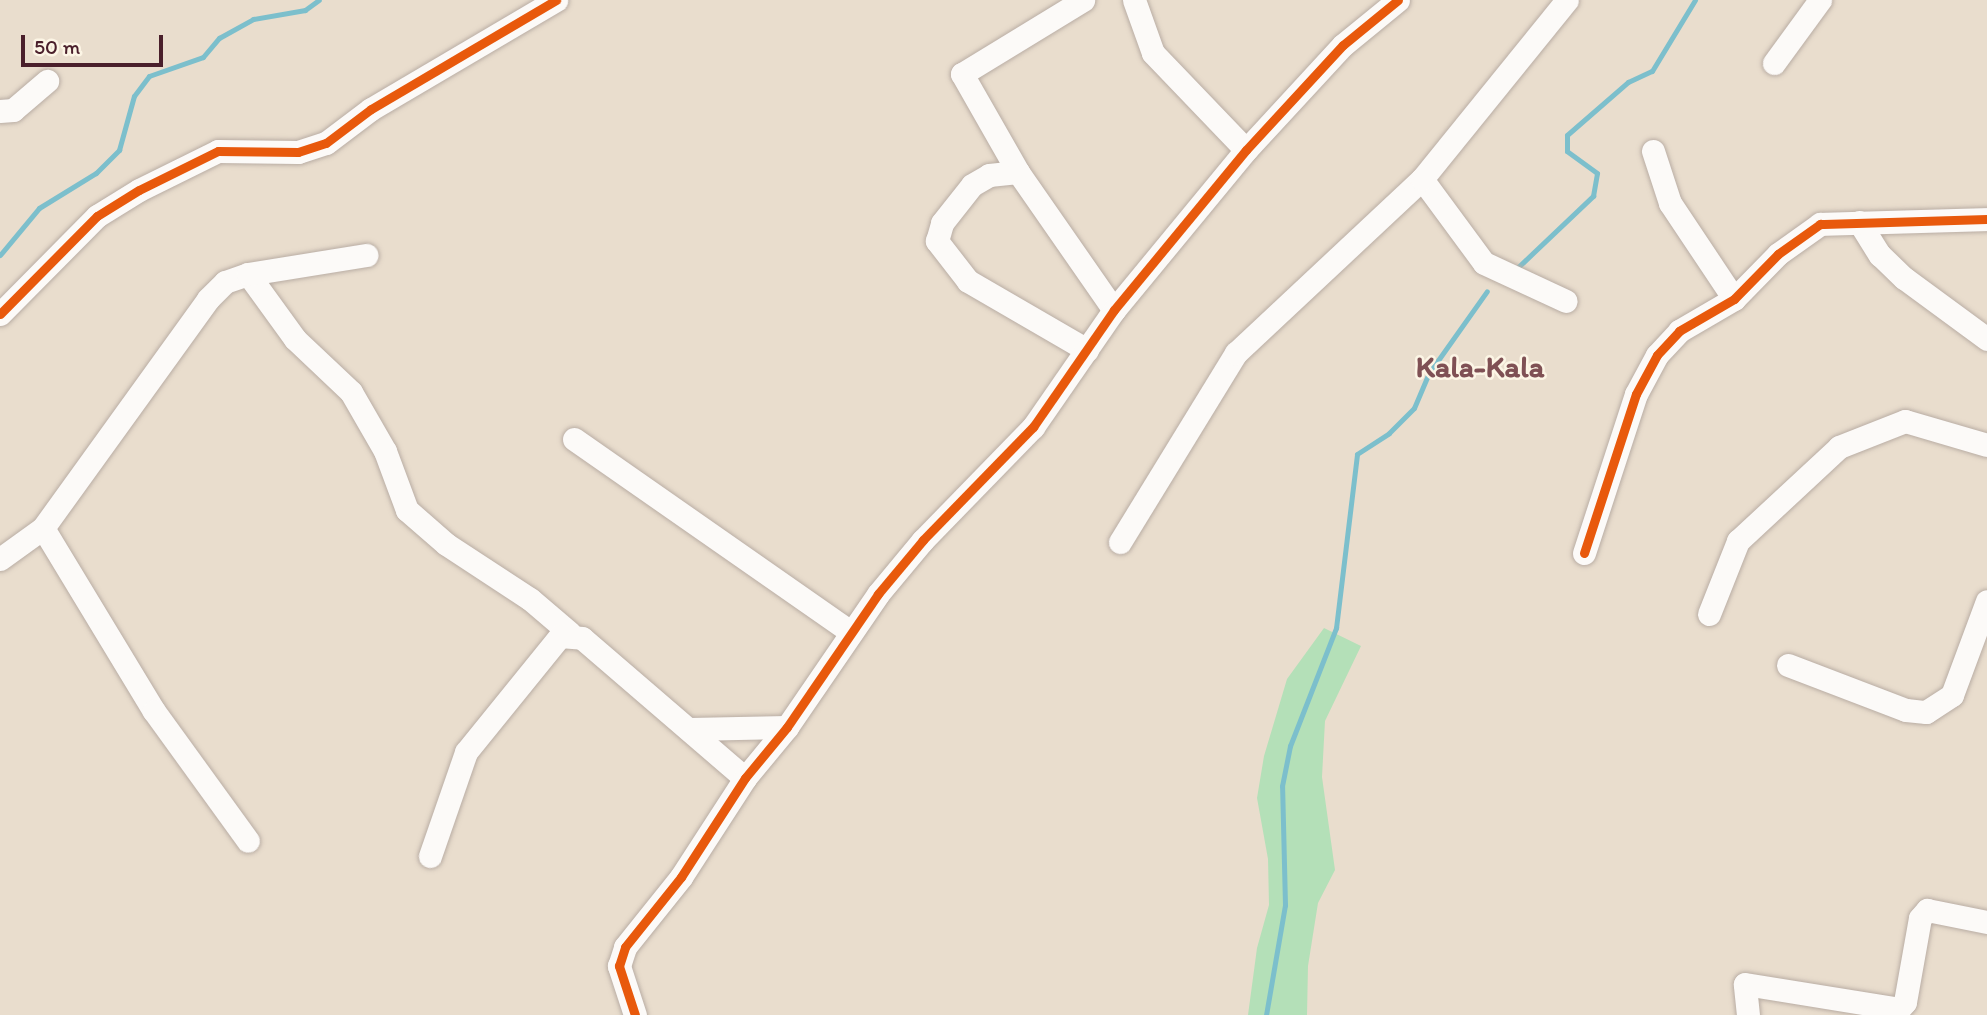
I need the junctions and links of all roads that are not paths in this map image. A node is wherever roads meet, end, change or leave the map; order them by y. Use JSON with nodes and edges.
{"nodes":[{"id":1,"x":556,"y":0,"type":"edge"},
{"id":2,"x":1083,"y":0,"type":"edge"},
{"id":3,"x":1134,"y":0,"type":"edge"},
{"id":4,"x":1398,"y":0,"type":"edge"},
{"id":5,"x":1567,"y":0,"type":"edge"},
{"id":6,"x":1820,"y":0,"type":"edge"},
{"id":7,"x":1774,"y":63,"type":"dead end"},
{"id":8,"x":47,"y":81,"type":"dead end"},
{"id":9,"x":0,"y":111,"type":"edge"},
{"id":10,"x":1246,"y":150,"type":"junction"},
{"id":11,"x":1653,"y":151,"type":"dead end"},
{"id":12,"x":1018,"y":172,"type":"junction"},
{"id":13,"x":1422,"y":179,"type":"junction"},
{"id":14,"x":1987,"y":219,"type":"edge"},
{"id":15,"x":1859,"y":222,"type":"junction"},
{"id":16,"x":366,"y":255,"type":"dead end"},
{"id":17,"x":248,"y":274,"type":"junction"},
{"id":18,"x":1734,"y":299,"type":"junction"},
{"id":19,"x":1566,"y":301,"type":"dead end"},
{"id":20,"x":1114,"y":310,"type":"junction"},
{"id":21,"x":0,"y":314,"type":"edge"},
{"id":22,"x":1987,"y":339,"type":"edge"},
{"id":23,"x":1087,"y":351,"type":"junction"},
{"id":24,"x":574,"y":439,"type":"dead end"},
{"id":25,"x":1987,"y":445,"type":"edge"},
{"id":26,"x":43,"y":528,"type":"junction"},
{"id":27,"x":1120,"y":542,"type":"dead end"},
{"id":28,"x":1584,"y":552,"type":"dead end"},
{"id":29,"x":0,"y":559,"type":"edge"},
{"id":30,"x":1987,"y":601,"type":"edge"},
{"id":31,"x":1709,"y":614,"type":"dead end"},
{"id":32,"x":851,"y":632,"type":"junction"},
{"id":33,"x":570,"y":634,"type":"junction"},
{"id":34,"x":1788,"y":665,"type":"dead end"},
{"id":35,"x":787,"y":727,"type":"junction"},
{"id":36,"x":688,"y":729,"type":"junction"},
{"id":37,"x":745,"y":778,"type":"junction"},
{"id":38,"x":248,"y":841,"type":"dead end"},
{"id":39,"x":430,"y":856,"type":"dead end"},
{"id":40,"x":1987,"y":922,"type":"edge"},
{"id":41,"x":635,"y":1015,"type":"edge"},
{"id":42,"x":1748,"y":1015,"type":"edge"}],
"edges":[{"from":1,"to":21,"type":"street"},
{"from":2,"to":12,"type":"street"},
{"from":3,"to":10,"type":"street"},
{"from":4,"to":10,"type":"street"},
{"from":5,"to":13,"type":"street"},
{"from":6,"to":7,"type":"street"},
{"from":8,"to":9,"type":"street"},
{"from":10,"to":20,"type":"street"},
{"from":11,"to":18,"type":"street"},
{"from":12,"to":20,"type":"street"},
{"from":12,"to":23,"type":"street"},
{"from":13,"to":19,"type":"street"},
{"from":13,"to":27,"type":"street"},
{"from":14,"to":15,"type":"street"},
{"from":15,"to":18,"type":"street"},
{"from":15,"to":22,"type":"street"},
{"from":16,"to":17,"type":"street"},
{"from":17,"to":26,"type":"street"},
{"from":17,"to":33,"type":"street"},
{"from":18,"to":28,"type":"street"},
{"from":20,"to":23,"type":"street"},
{"from":23,"to":32,"type":"street"},
{"from":24,"to":32,"type":"street"},
{"from":25,"to":31,"type":"street"},
{"from":26,"to":29,"type":"street"},
{"from":26,"to":38,"type":"street"},
{"from":30,"to":34,"type":"street"},
{"from":32,"to":35,"type":"street"},
{"from":33,"to":36,"type":"street"},
{"from":33,"to":39,"type":"street"},
{"from":35,"to":36,"type":"street"},
{"from":35,"to":37,"type":"street"},
{"from":36,"to":37,"type":"street"},
{"from":37,"to":41,"type":"street"},
{"from":40,"to":42,"type":"street"}]}
